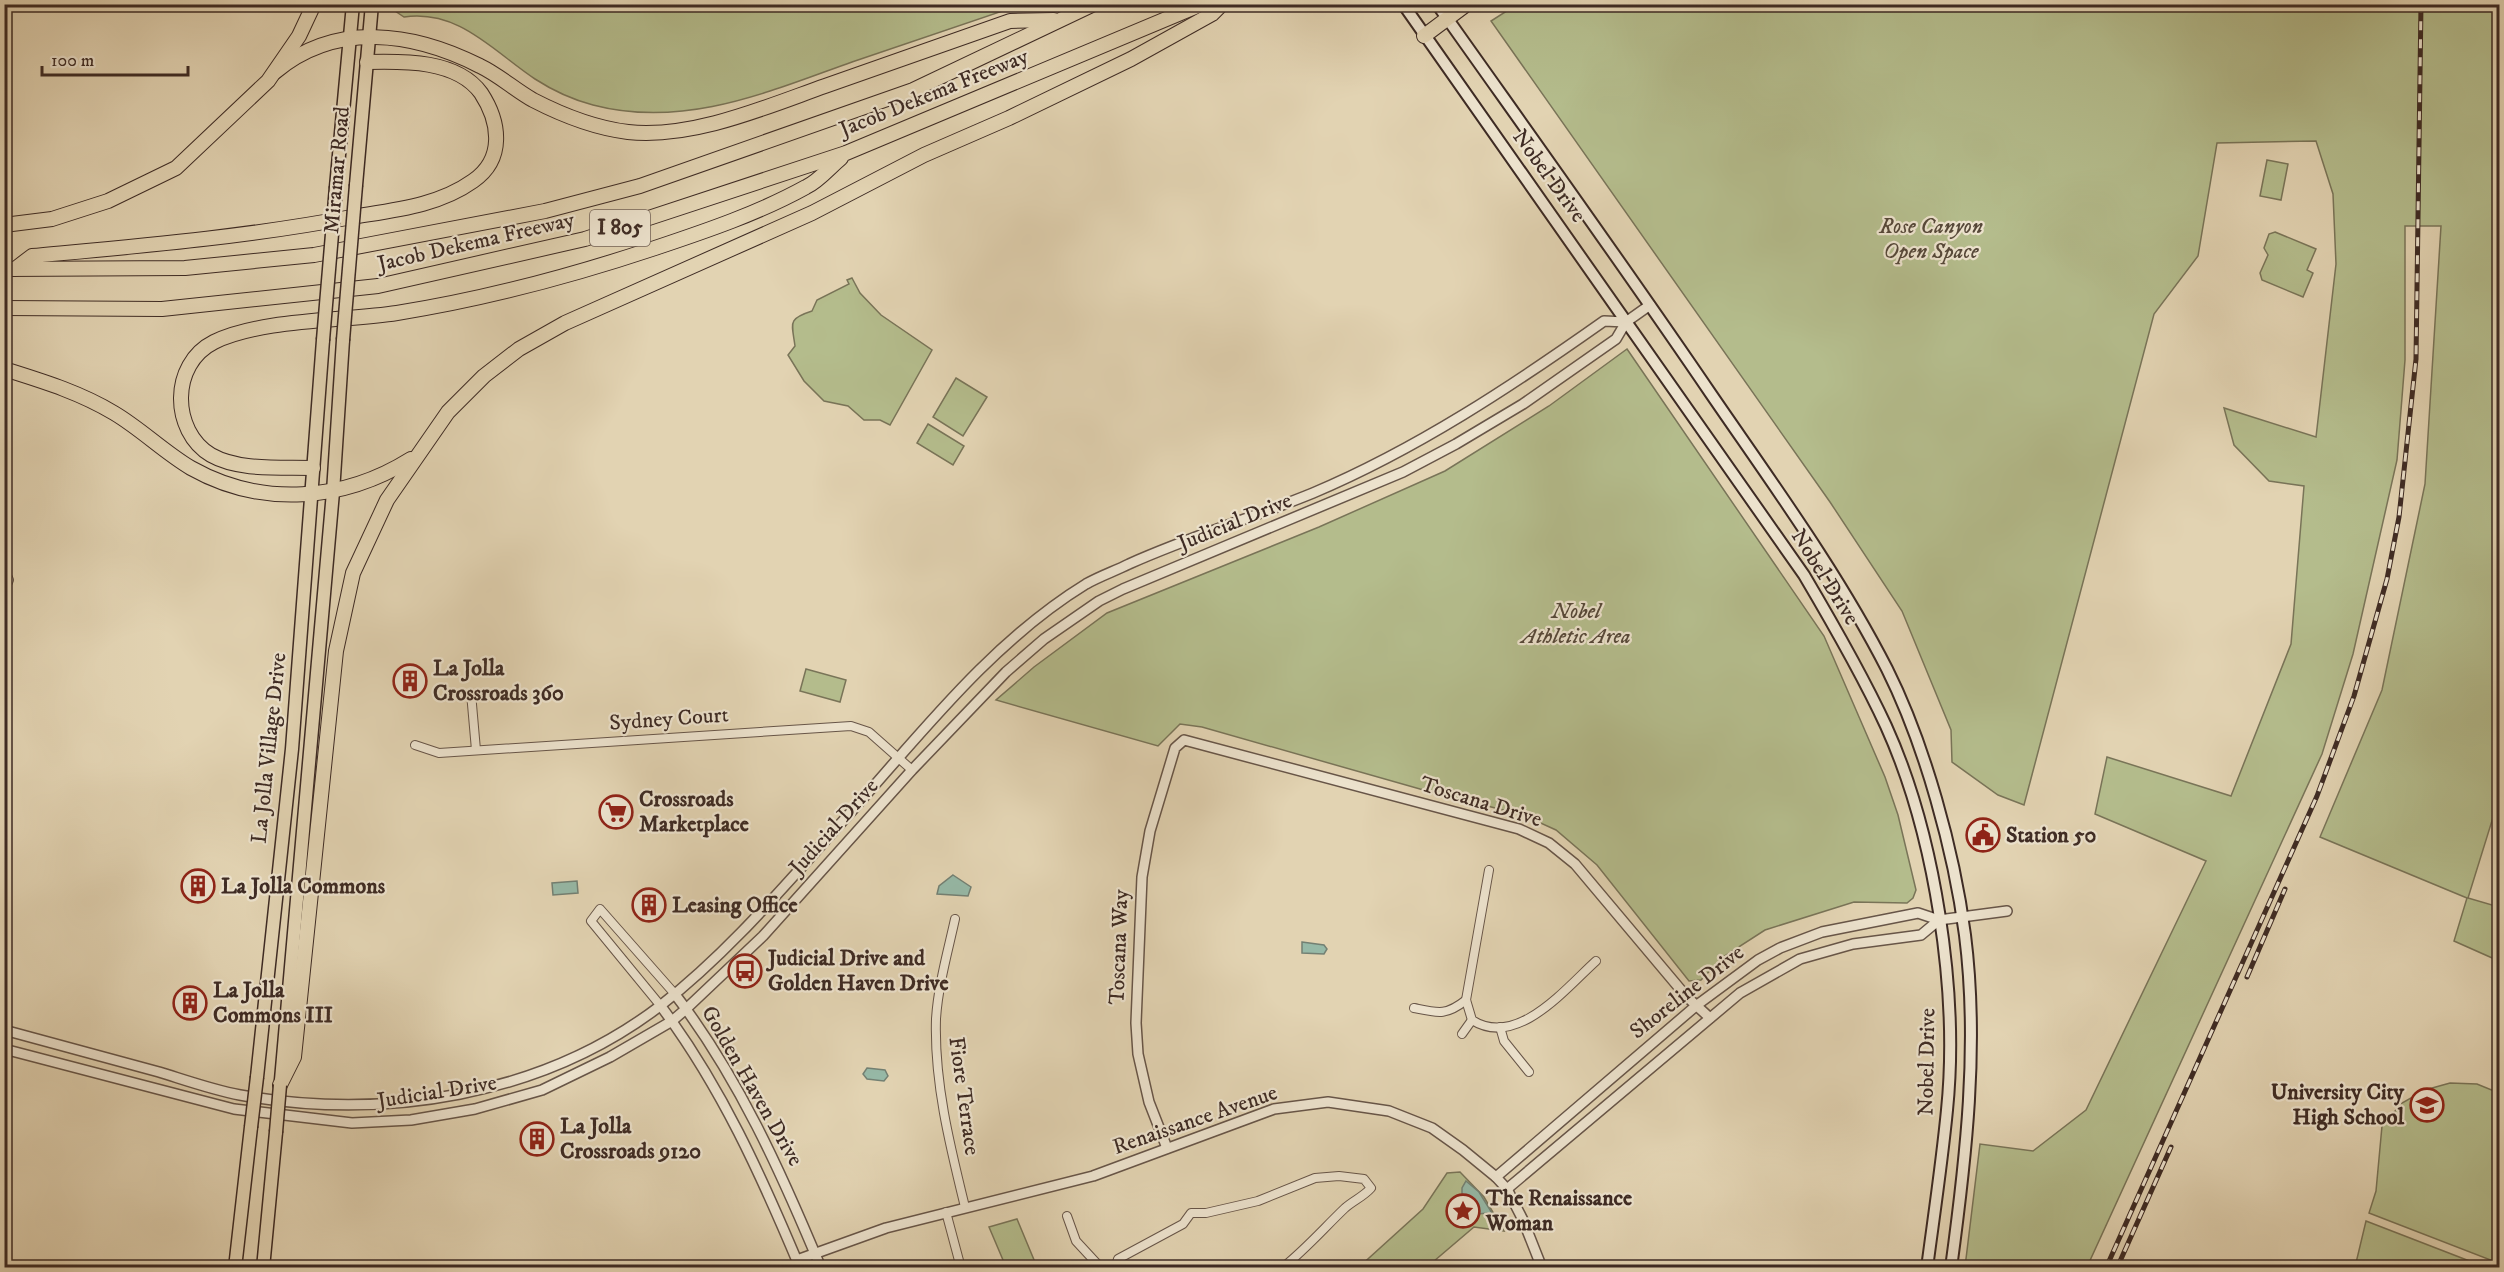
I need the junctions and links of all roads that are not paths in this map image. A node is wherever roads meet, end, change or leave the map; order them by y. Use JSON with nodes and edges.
{"nodes":[{"id":1,"x":314,"y":4,"type":"edge"},
{"id":2,"x":353,"y":4,"type":"edge"},
{"id":3,"x":372,"y":4,"type":"edge"},
{"id":4,"x":1094,"y":4,"type":"edge"},
{"id":5,"x":1202,"y":4,"type":"edge"},
{"id":6,"x":1222,"y":4,"type":"edge"},
{"id":7,"x":1403,"y":4,"type":"edge"},
{"id":8,"x":1437,"y":4,"type":"edge"},
{"id":9,"x":1467,"y":4,"type":"edge"},
{"id":10,"x":1447,"y":18,"type":"junction"},
{"id":11,"x":1059,"y":20,"type":"junction"},
{"id":12,"x":369,"y":36,"type":"junction"},
{"id":13,"x":1424,"y":36,"type":"junction"},
{"id":14,"x":351,"y":37,"type":"junction"},
{"id":15,"x":367,"y":62,"type":"junction"},
{"id":16,"x":275,"y":72,"type":"junction"},
{"id":17,"x":846,"y":153,"type":"junction"},
{"id":18,"x":4,"y":225,"type":"edge"},
{"id":19,"x":10,"y":269,"type":"edge"},
{"id":20,"x":1650,"y":305,"type":"junction"},
{"id":21,"x":4,"y":308,"type":"edge"},
{"id":22,"x":1626,"y":322,"type":"junction"},
{"id":23,"x":323,"y":340,"type":"joint"},
{"id":24,"x":344,"y":340,"type":"joint"},
{"id":25,"x":4,"y":369,"type":"edge"},
{"id":26,"x":415,"y":456,"type":"junction"},
{"id":27,"x":313,"y":468,"type":"junction"},
{"id":28,"x":333,"y":492,"type":"junction"},
{"id":29,"x":312,"y":494,"type":"junction"},
{"id":30,"x":4,"y":569,"type":"edge"},
{"id":31,"x":4,"y":591,"type":"edge"},
{"id":32,"x":471,"y":693,"type":"dead end"},
{"id":33,"x":415,"y":745,"type":"dead end"},
{"id":34,"x":1175,"y":748,"type":"joint"},
{"id":35,"x":476,"y":750,"type":"junction"},
{"id":36,"x":900,"y":757,"type":"junction"},
{"id":37,"x":912,"y":770,"type":"junction"},
{"id":38,"x":1489,"y":870,"type":"dead end"},
{"id":39,"x":2007,"y":912,"type":"dead end"},
{"id":40,"x":1962,"y":916,"type":"junction"},
{"id":41,"x":955,"y":919,"type":"dead end"},
{"id":42,"x":1939,"y":921,"type":"junction"},
{"id":43,"x":1596,"y":961,"type":"dead end"},
{"id":44,"x":674,"y":993,"type":"junction"},
{"id":45,"x":1466,"y":1000,"type":"junction"},
{"id":46,"x":660,"y":1005,"type":"junction"},
{"id":47,"x":1697,"y":1005,"type":"junction"},
{"id":48,"x":1414,"y":1008,"type":"dead end"},
{"id":49,"x":686,"y":1009,"type":"junction"},
{"id":50,"x":1710,"y":1018,"type":"junction"},
{"id":51,"x":1473,"y":1020,"type":"junction"},
{"id":52,"x":672,"y":1021,"type":"junction"},
{"id":53,"x":1500,"y":1027,"type":"junction"},
{"id":54,"x":4,"y":1030,"type":"edge"},
{"id":55,"x":1462,"y":1034,"type":"dead end"},
{"id":56,"x":4,"y":1049,"type":"edge"},
{"id":57,"x":1529,"y":1072,"type":"dead end"},
{"id":58,"x":280,"y":1085,"type":"junction"},
{"id":59,"x":1167,"y":1148,"type":"junction"},
{"id":60,"x":1496,"y":1177,"type":"junction"},
{"id":61,"x":1507,"y":1189,"type":"junction"},
{"id":62,"x":965,"y":1207,"type":"junction"},
{"id":63,"x":946,"y":1212,"type":"junction"},
{"id":64,"x":1067,"y":1216,"type":"dead end"},
{"id":65,"x":815,"y":1254,"type":"junction"},
{"id":66,"x":798,"y":1264,"type":"edge"},
{"id":67,"x":960,"y":1265,"type":"edge"},
{"id":68,"x":235,"y":1268,"type":"edge"},
{"id":69,"x":263,"y":1268,"type":"edge"},
{"id":70,"x":820,"y":1268,"type":"edge"},
{"id":71,"x":944,"y":1268,"type":"edge"},
{"id":72,"x":1101,"y":1268,"type":"edge"},
{"id":73,"x":1115,"y":1268,"type":"edge"},
{"id":74,"x":1282,"y":1268,"type":"edge"},
{"id":75,"x":1542,"y":1268,"type":"edge"},
{"id":76,"x":1927,"y":1268,"type":"edge"},
{"id":77,"x":1951,"y":1268,"type":"edge"}],
"edges":[{"from":1,"to":16,"type":"highway"},
{"from":2,"to":14,"type":"main road","name":"Miramar Road"},
{"from":3,"to":12,"type":"main road","name":"Miramar Road"},
{"from":4,"to":11,"type":"highway","name":"Jacob Dekema Freeway","number":"I 805"},
{"from":5,"to":17,"type":"highway","name":"Jacob Dekema Freeway","number":"I 805"},
{"from":6,"to":26,"type":"highway"},
{"from":7,"to":13,"type":"main road","name":"Nobel Drive"},
{"from":8,"to":10,"type":"main road","name":"Nobel Drive"},
{"from":9,"to":10,"type":"highway"},
{"from":10,"to":13,"type":"highway"},
{"from":10,"to":20,"type":"main road","name":"Nobel Drive"},
{"from":11,"to":12,"type":"highway"},
{"from":11,"to":19,"type":"highway","name":"Jacob Dekema Freeway","number":"I 805"},
{"from":12,"to":14,"type":"highway"},
{"from":12,"to":15,"type":"main road","name":"Miramar Road"},
{"from":13,"to":22,"type":"main road","name":"Nobel Drive"},
{"from":14,"to":16,"type":"highway"},
{"from":14,"to":23,"type":"main road","name":"Miramar Road","bridge":true},
{"from":15,"to":19,"type":"highway"},
{"from":15,"to":24,"type":"main road","name":"Miramar Road","bridge":true},
{"from":16,"to":18,"type":"highway"},
{"from":17,"to":21,"type":"highway","name":"Jacob Dekema Freeway","number":"I 805"},
{"from":17,"to":27,"type":"highway"},
{"from":20,"to":22,"type":"street","name":"Judicial Drive"},
{"from":20,"to":40,"type":"main road","name":"Nobel Drive"},
{"from":22,"to":36,"type":"street","name":"Judicial Drive"},
{"from":22,"to":37,"type":"street","name":"Judicial Drive"},
{"from":22,"to":42,"type":"main road","name":"Nobel Drive"},
{"from":23,"to":27,"type":"main road","name":"La Jolla Village Drive"},
{"from":24,"to":28,"type":"main road","name":"La Jolla Village Drive"},
{"from":25,"to":29,"type":"highway"},
{"from":26,"to":28,"type":"highway"},
{"from":26,"to":58,"type":"highway"},
{"from":27,"to":29,"type":"main road","name":"La Jolla Village Drive"},
{"from":28,"to":29,"type":"highway"},
{"from":28,"to":58,"type":"main road","name":"La Jolla Village Drive"},
{"from":29,"to":68,"type":"main road","name":"La Jolla Village Drive","bridge":true},
{"from":30,"to":31,"type":"street"},
{"from":32,"to":35,"type":"street"},
{"from":33,"to":35,"type":"street","name":"Sydney Court"},
{"from":34,"to":47,"type":"street","name":"Toscana Drive"},
{"from":34,"to":59,"type":"street","name":"Toscana Way"},
{"from":35,"to":36,"type":"street","name":"Sydney Court"},
{"from":36,"to":37,"type":"street","name":"Sydney Court"},
{"from":36,"to":44,"type":"street","name":"Judicial Drive"},
{"from":37,"to":49,"type":"street","name":"Judicial Drive"},
{"from":38,"to":45,"type":"street"},
{"from":39,"to":40,"type":"street","name":"Shoreline Drive"},
{"from":40,"to":42,"type":"street","name":"Shoreline Drive"},
{"from":40,"to":77,"type":"main road","name":"Nobel Drive"},
{"from":41,"to":62,"type":"street","name":"Fiore Terrace"},
{"from":42,"to":47,"type":"street","name":"Shoreline Drive"},
{"from":42,"to":50,"type":"street","name":"Shoreline Drive"},
{"from":42,"to":76,"type":"main road","name":"Nobel Drive"},
{"from":43,"to":53,"type":"street"},
{"from":44,"to":46,"type":"street","name":"Judicial Drive"},
{"from":44,"to":46,"type":"street"},
{"from":44,"to":49,"type":"street","name":"Golden Haven Drive"},
{"from":45,"to":48,"type":"street"},
{"from":45,"to":51,"type":"street"},
{"from":46,"to":52,"type":"street","name":"Golden Haven Drive"},
{"from":46,"to":54,"type":"street","name":"Judicial Drive"},
{"from":47,"to":50,"type":"street","name":"Toscana Drive"},
{"from":47,"to":60,"type":"street","name":"Shoreline Drive"},
{"from":49,"to":52,"type":"street","name":"Judicial Drive"},
{"from":49,"to":65,"type":"street","name":"Golden Haven Drive"},
{"from":50,"to":61,"type":"street","name":"Shoreline Drive"},
{"from":51,"to":53,"type":"street"},
{"from":51,"to":55,"type":"street"},
{"from":52,"to":56,"type":"street","name":"Judicial Drive"},
{"from":52,"to":66,"type":"street","name":"Golden Haven Drive"},
{"from":53,"to":57,"type":"street"},
{"from":58,"to":69,"type":"main road","name":"La Jolla Village Drive","bridge":true},
{"from":59,"to":60,"type":"street","name":"Renaissance Avenue"},
{"from":59,"to":62,"type":"street","name":"Renaissance Avenue"},
{"from":60,"to":61,"type":"street","name":"Renaissance Avenue"},
{"from":61,"to":75,"type":"street","name":"Renaissance Avenue"},
{"from":62,"to":63,"type":"street","name":"Renaissance Avenue"},
{"from":63,"to":65,"type":"street","name":"Renaissance Avenue"},
{"from":63,"to":67,"type":"street"},
{"from":64,"to":72,"type":"street"},
{"from":65,"to":66,"type":"street","name":"Renaissance Avenue"},
{"from":65,"to":70,"type":"street","name":"Golden Haven Drive"},
{"from":67,"to":71,"type":"street"},
{"from":73,"to":74,"type":"street"}]}
